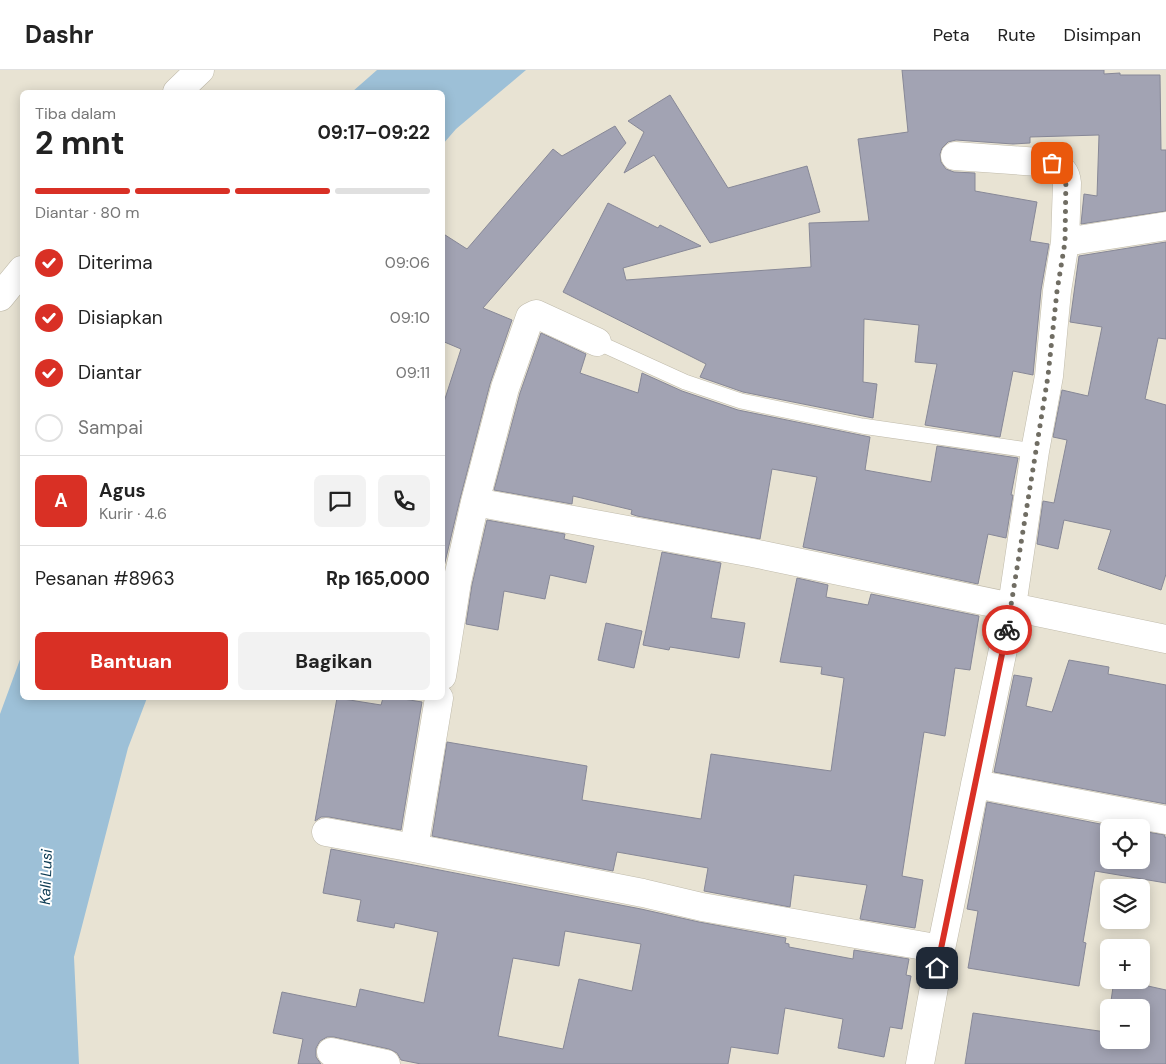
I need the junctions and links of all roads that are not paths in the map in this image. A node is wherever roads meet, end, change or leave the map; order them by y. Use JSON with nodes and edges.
{"nodes":[{"id":1,"x":200,"y":70,"type":"edge"},
{"id":2,"x":179,"y":90,"type":"edge"},
{"id":3,"x":954,"y":156,"type":"dead end"},
{"id":4,"x":1166,"y":226,"type":"edge"},
{"id":5,"x":1065,"y":242,"type":"junction"},
{"id":6,"x":20,"y":272,"type":"edge"},
{"id":7,"x":0,"y":297,"type":"edge"},
{"id":8,"x":597,"y":342,"type":"joint"},
{"id":9,"x":1035,"y":451,"type":"junction"},
{"id":10,"x":475,"y":502,"type":"junction"},
{"id":11,"x":1012,"y":606,"type":"junction"},
{"id":12,"x":1166,"y":640,"type":"edge"},
{"id":13,"x":445,"y":657,"type":"edge"},
{"id":14,"x":439,"y":700,"type":"edge"},
{"id":15,"x":975,"y":784,"type":"junction"},
{"id":16,"x":1166,"y":820,"type":"edge"},
{"id":17,"x":326,"y":832,"type":"dead end"},
{"id":18,"x":414,"y":848,"type":"junction"},
{"id":19,"x":941,"y":949,"type":"junction"},
{"id":20,"x":331,"y":1052,"type":"dead end"},
{"id":21,"x":386,"y":1064,"type":"edge"},
{"id":22,"x":920,"y":1064,"type":"edge"}],
"edges":[{"from":1,"to":2,"type":"street"},
{"from":3,"to":5,"type":"street"},
{"from":4,"to":5,"type":"street"},
{"from":5,"to":9,"type":"street"},
{"from":6,"to":7,"type":"street"},
{"from":8,"to":9,"type":"lane"},
{"from":8,"to":10,"type":"street"},
{"from":9,"to":11,"type":"street"},
{"from":10,"to":11,"type":"street"},
{"from":10,"to":13,"type":"street"},
{"from":11,"to":12,"type":"street"},
{"from":11,"to":15,"type":"street"},
{"from":14,"to":18,"type":"street"},
{"from":15,"to":16,"type":"street"},
{"from":15,"to":19,"type":"street"},
{"from":17,"to":18,"type":"street"},
{"from":18,"to":19,"type":"street"},
{"from":19,"to":22,"type":"street"},
{"from":20,"to":21,"type":"street"}]}
